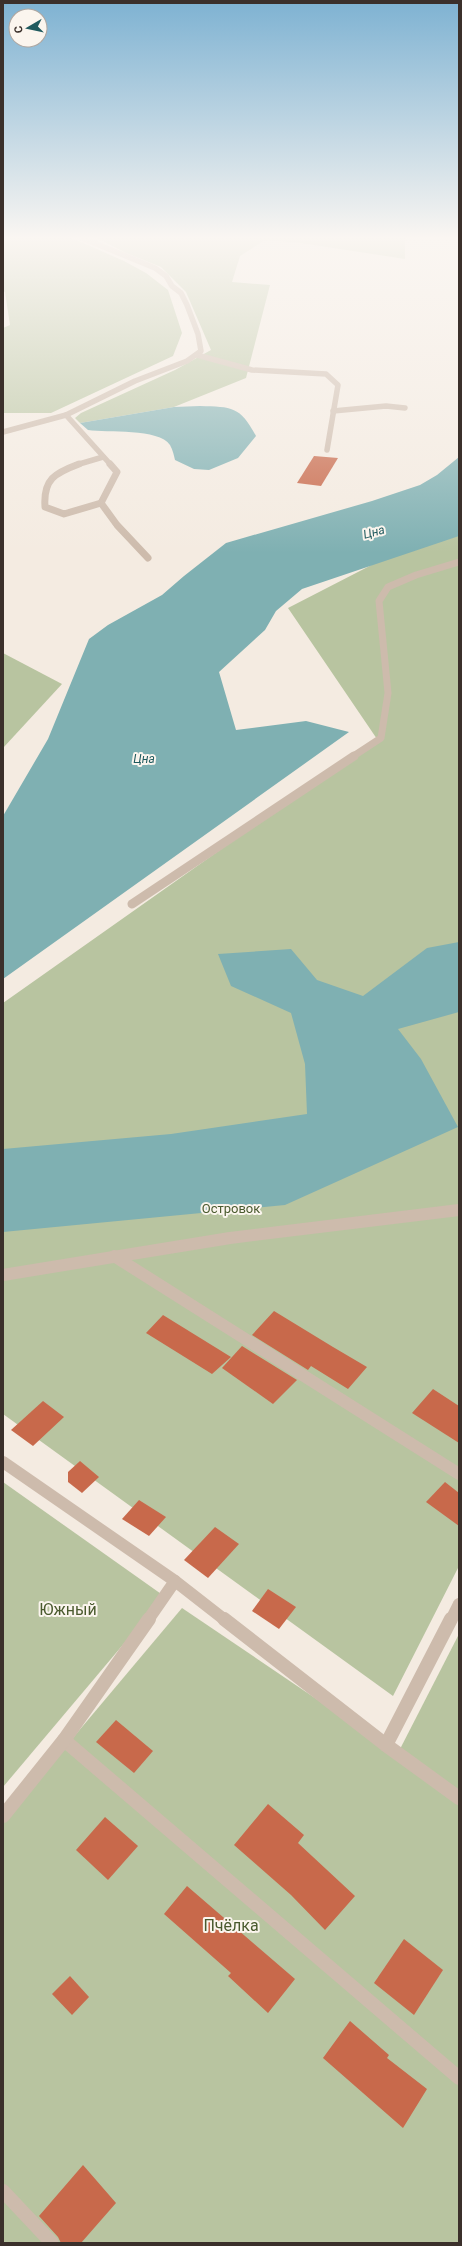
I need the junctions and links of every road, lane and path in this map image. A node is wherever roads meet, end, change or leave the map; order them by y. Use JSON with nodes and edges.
{"nodes":[{"id":1,"x":200,"y":343,"type":"edge"},
{"id":2,"x":197,"y":355,"type":"junction"},
{"id":3,"x":405,"y":408,"type":"dead end"},
{"id":4,"x":334,"y":411,"type":"junction"},
{"id":5,"x":66,"y":415,"type":"junction"},
{"id":6,"x":3,"y":432,"type":"edge"},
{"id":7,"x":327,"y":450,"type":"dead end"},
{"id":8,"x":103,"y":457,"type":"junction"},
{"id":9,"x":101,"y":503,"type":"junction"},
{"id":10,"x":148,"y":558,"type":"dead end"},
{"id":11,"x":459,"y":562,"type":"edge"},
{"id":12,"x":132,"y":904,"type":"dead end"},
{"id":13,"x":459,"y":1210,"type":"edge"},
{"id":14,"x":114,"y":1256,"type":"junction"},
{"id":15,"x":3,"y":1275,"type":"edge"},
{"id":16,"x":3,"y":1462,"type":"edge"},
{"id":17,"x":459,"y":1474,"type":"edge"},
{"id":18,"x":174,"y":1581,"type":"junction"},
{"id":19,"x":459,"y":1604,"type":"edge"},
{"id":20,"x":64,"y":1740,"type":"junction"},
{"id":21,"x":386,"y":1745,"type":"junction"},
{"id":22,"x":459,"y":1798,"type":"edge"},
{"id":23,"x":3,"y":1816,"type":"edge"},
{"id":24,"x":459,"y":2078,"type":"edge"},
{"id":25,"x":3,"y":2191,"type":"edge"},
{"id":26,"x":52,"y":2243,"type":"edge"}],
"edges":[{"from":1,"to":2,"type":"street"},
{"from":2,"to":4,"type":"street"},
{"from":2,"to":5,"type":"street"},
{"from":3,"to":4,"type":"street"},
{"from":4,"to":7,"type":"street"},
{"from":5,"to":6,"type":"street"},
{"from":5,"to":8,"type":"street"},
{"from":8,"to":9,"type":"street"},
{"from":8,"to":9,"type":"street"},
{"from":9,"to":10,"type":"street"},
{"from":11,"to":12,"type":"street"},
{"from":13,"to":14,"type":"street"},
{"from":14,"to":15,"type":"street"},
{"from":14,"to":17,"type":"street"},
{"from":16,"to":18,"type":"street"},
{"from":18,"to":20,"type":"street"},
{"from":18,"to":21,"type":"street"},
{"from":19,"to":21,"type":"street"},
{"from":20,"to":23,"type":"street"},
{"from":20,"to":24,"type":"street"},
{"from":21,"to":22,"type":"street"},
{"from":25,"to":26,"type":"street"}]}
